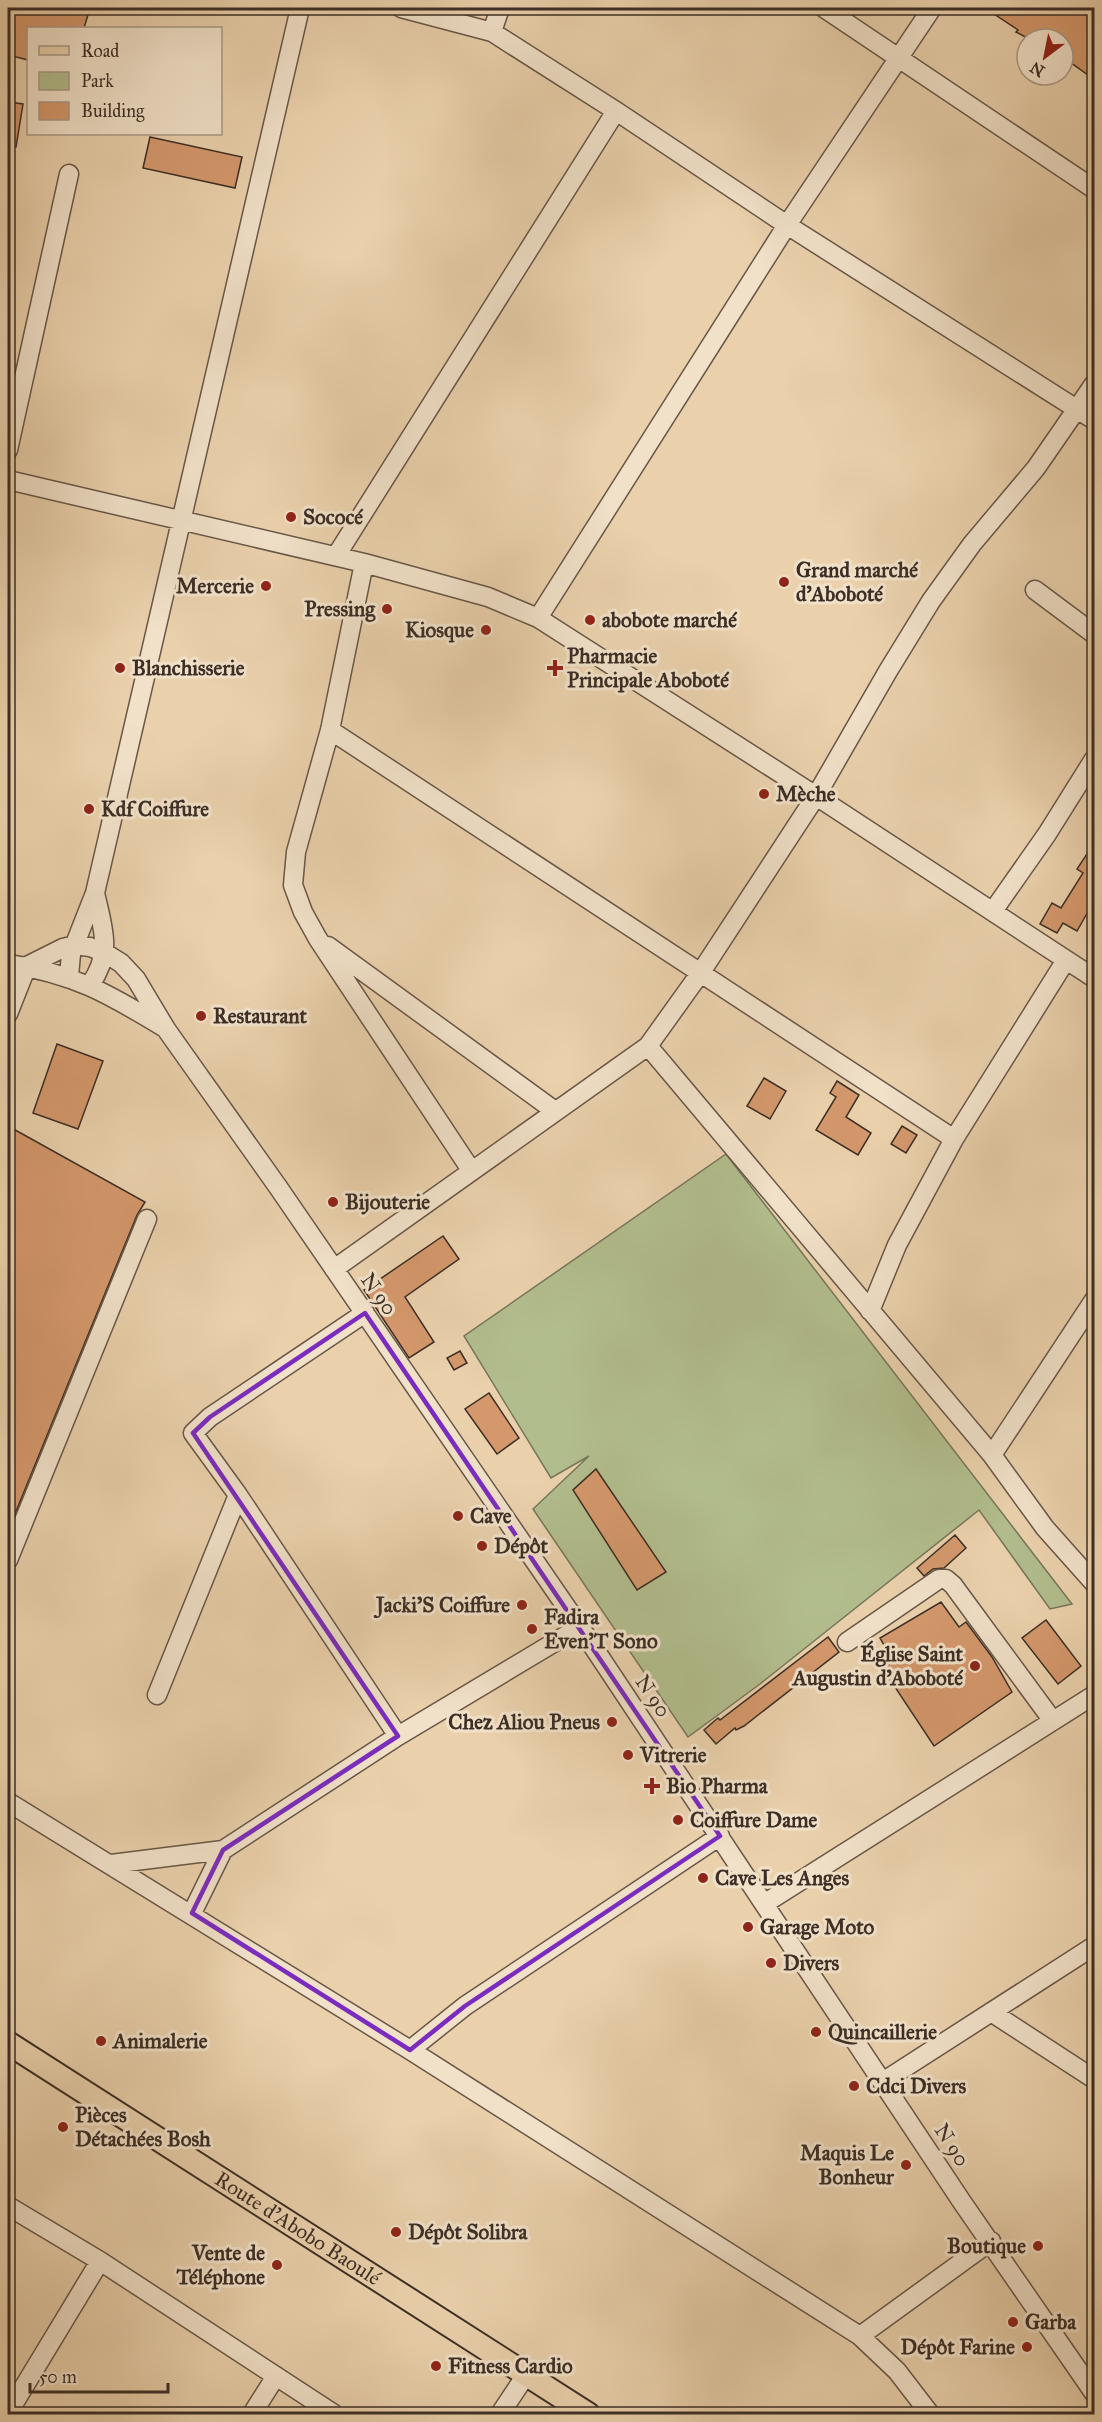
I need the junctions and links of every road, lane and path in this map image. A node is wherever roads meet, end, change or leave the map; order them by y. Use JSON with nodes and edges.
{"nodes":[{"id":1,"x":300,"y":8,"type":"edge"},
{"id":2,"x":401,"y":8,"type":"edge"},
{"id":3,"x":500,"y":8,"type":"edge"},
{"id":4,"x":824,"y":8,"type":"edge"},
{"id":5,"x":932,"y":8,"type":"edge"},
{"id":6,"x":492,"y":32,"type":"junction"},
{"id":7,"x":900,"y":57,"type":"junction"},
{"id":8,"x":616,"y":111,"type":"junction"},
{"id":9,"x":69,"y":174,"type":"dead end"},
{"id":10,"x":1095,"y":189,"type":"edge"},
{"id":11,"x":787,"y":225,"type":"junction"},
{"id":12,"x":1095,"y":384,"type":"edge"},
{"id":13,"x":1078,"y":410,"type":"junction"},
{"id":14,"x":1095,"y":420,"type":"edge"},
{"id":15,"x":8,"y":450,"type":"edge"},
{"id":16,"x":8,"y":480,"type":"edge"},
{"id":17,"x":183,"y":521,"type":"junction"},
{"id":18,"x":336,"y":556,"type":"junction"},
{"id":19,"x":364,"y":563,"type":"junction"},
{"id":20,"x":1035,"y":590,"type":"dead end"},
{"id":21,"x":538,"y":618,"type":"junction"},
{"id":22,"x":1095,"y":634,"type":"edge"},
{"id":23,"x":330,"y":730,"type":"junction"},
{"id":24,"x":1095,"y":759,"type":"edge"},
{"id":25,"x":816,"y":796,"type":"junction"},
{"id":26,"x":95,"y":893,"type":"junction"},
{"id":27,"x":993,"y":911,"type":"junction"},
{"id":28,"x":318,"y":939,"type":"junction"},
{"id":29,"x":75,"y":945,"type":"junction"},
{"id":30,"x":105,"y":953,"type":"junction"},
{"id":31,"x":1066,"y":960,"type":"junction"},
{"id":32,"x":8,"y":964,"type":"edge"},
{"id":33,"x":27,"y":966,"type":"junction"},
{"id":34,"x":701,"y":972,"type":"junction"},
{"id":35,"x":69,"y":976,"type":"junction"},
{"id":36,"x":1095,"y":978,"type":"edge"},
{"id":37,"x":90,"y":985,"type":"junction"},
{"id":38,"x":8,"y":1014,"type":"edge"},
{"id":39,"x":166,"y":1029,"type":"junction"},
{"id":40,"x":648,"y":1046,"type":"junction"},
{"id":41,"x":555,"y":1111,"type":"junction"},
{"id":42,"x":954,"y":1139,"type":"junction"},
{"id":43,"x":471,"y":1170,"type":"junction"},
{"id":44,"x":147,"y":1219,"type":"dead end"},
{"id":45,"x":334,"y":1269,"type":"junction"},
{"id":46,"x":1095,"y":1300,"type":"edge"},
{"id":47,"x":870,"y":1311,"type":"junction"},
{"id":48,"x":365,"y":1313,"type":"junction"},
{"id":49,"x":992,"y":1455,"type":"junction"},
{"id":50,"x":238,"y":1495,"type":"junction"},
{"id":51,"x":8,"y":1560,"type":"edge"},
{"id":52,"x":1095,"y":1583,"type":"edge"},
{"id":53,"x":580,"y":1627,"type":"junction"},
{"id":54,"x":847,"y":1642,"type":"dead end"},
{"id":55,"x":1094,"y":1694,"type":"edge"},
{"id":56,"x":157,"y":1695,"type":"dead end"},
{"id":57,"x":1053,"y":1721,"type":"junction"},
{"id":58,"x":398,"y":1736,"type":"junction"},
{"id":59,"x":8,"y":1802,"type":"edge"},
{"id":60,"x":720,"y":1836,"type":"junction"},
{"id":61,"x":223,"y":1850,"type":"junction"},
{"id":62,"x":111,"y":1864,"type":"junction"},
{"id":63,"x":764,"y":1904,"type":"junction"},
{"id":64,"x":192,"y":1913,"type":"junction"},
{"id":65,"x":1095,"y":1946,"type":"edge"},
{"id":66,"x":992,"y":2012,"type":"junction"},
{"id":67,"x":8,"y":2043,"type":"edge"},
{"id":68,"x":410,"y":2050,"type":"junction"},
{"id":69,"x":1095,"y":2079,"type":"edge"},
{"id":70,"x":884,"y":2081,"type":"junction"},
{"id":71,"x":8,"y":2206,"type":"edge"},
{"id":72,"x":991,"y":2241,"type":"junction"},
{"id":73,"x":100,"y":2261,"type":"junction"},
{"id":74,"x":860,"y":2336,"type":"junction"},
{"id":75,"x":526,"y":2375,"type":"junction"},
{"id":76,"x":276,"y":2376,"type":"junction"},
{"id":77,"x":1095,"y":2393,"type":"edge"},
{"id":78,"x":8,"y":2413,"type":"edge"},
{"id":79,"x":252,"y":2415,"type":"edge"},
{"id":80,"x":334,"y":2415,"type":"edge"},
{"id":81,"x":500,"y":2415,"type":"edge"},
{"id":82,"x":588,"y":2415,"type":"edge"},
{"id":83,"x":930,"y":2415,"type":"edge"}],
"edges":[{"from":1,"to":17,"type":"street"},
{"from":2,"to":6,"type":"street"},
{"from":3,"to":6,"type":"street"},
{"from":4,"to":7,"type":"street"},
{"from":5,"to":7,"type":"street"},
{"from":6,"to":8,"type":"street"},
{"from":7,"to":10,"type":"street"},
{"from":7,"to":11,"type":"street"},
{"from":8,"to":11,"type":"street"},
{"from":8,"to":18,"type":"street"},
{"from":9,"to":15,"type":"street"},
{"from":11,"to":13,"type":"street"},
{"from":11,"to":21,"type":"street"},
{"from":12,"to":13,"type":"street"},
{"from":13,"to":14,"type":"street"},
{"from":13,"to":25,"type":"street"},
{"from":16,"to":17,"type":"street"},
{"from":17,"to":18,"type":"street"},
{"from":17,"to":26,"type":"street"},
{"from":18,"to":19,"type":"street"},
{"from":19,"to":21,"type":"street"},
{"from":19,"to":23,"type":"street"},
{"from":20,"to":22,"type":"street"},
{"from":21,"to":25,"type":"street"},
{"from":23,"to":28,"type":"street"},
{"from":23,"to":34,"type":"street"},
{"from":24,"to":27,"type":"street"},
{"from":25,"to":27,"type":"street"},
{"from":25,"to":34,"type":"street"},
{"from":26,"to":29,"type":"street"},
{"from":26,"to":30,"type":"street"},
{"from":27,"to":31,"type":"street"},
{"from":28,"to":41,"type":"street"},
{"from":28,"to":43,"type":"street"},
{"from":29,"to":30,"type":"street","name":"N 90"},
{"from":29,"to":33,"type":"street"},
{"from":29,"to":35,"type":"street"},
{"from":30,"to":37,"type":"street"},
{"from":30,"to":39,"type":"street","name":"N 90"},
{"from":31,"to":36,"type":"street"},
{"from":31,"to":42,"type":"street"},
{"from":32,"to":33,"type":"street","name":"N 90"},
{"from":33,"to":35,"type":"street","name":"N 90"},
{"from":33,"to":38,"type":"street"},
{"from":34,"to":40,"type":"street"},
{"from":34,"to":42,"type":"street"},
{"from":35,"to":37,"type":"street","name":"N 90"},
{"from":37,"to":39,"type":"street","name":"N 90"},
{"from":39,"to":45,"type":"street","name":"N 90"},
{"from":40,"to":41,"type":"street"},
{"from":40,"to":47,"type":"street"},
{"from":41,"to":43,"type":"street"},
{"from":42,"to":47,"type":"street"},
{"from":43,"to":45,"type":"street"},
{"from":44,"to":51,"type":"street"},
{"from":45,"to":48,"type":"street","name":"N 90"},
{"from":46,"to":49,"type":"street"},
{"from":47,"to":49,"type":"street"},
{"from":48,"to":50,"type":"street"},
{"from":48,"to":53,"type":"street","name":"N 90"},
{"from":49,"to":52,"type":"street"},
{"from":50,"to":56,"type":"street"},
{"from":50,"to":58,"type":"street"},
{"from":53,"to":58,"type":"street"},
{"from":53,"to":60,"type":"street","name":"N 90"},
{"from":54,"to":57,"type":"street"},
{"from":55,"to":57,"type":"street"},
{"from":57,"to":63,"type":"street"},
{"from":58,"to":61,"type":"street"},
{"from":59,"to":62,"type":"street"},
{"from":60,"to":63,"type":"street","name":"N 90"},
{"from":60,"to":68,"type":"street"},
{"from":61,"to":62,"type":"street"},
{"from":61,"to":64,"type":"street"},
{"from":62,"to":64,"type":"street"},
{"from":63,"to":70,"type":"street","name":"N 90"},
{"from":64,"to":68,"type":"street"},
{"from":65,"to":66,"type":"street"},
{"from":66,"to":69,"type":"street"},
{"from":66,"to":70,"type":"street"},
{"from":67,"to":75,"type":"main road","name":"Route d'Abobo Baoulé"},
{"from":68,"to":74,"type":"street"},
{"from":70,"to":72,"type":"street","name":"N 90"},
{"from":71,"to":73,"type":"street"},
{"from":72,"to":74,"type":"street"},
{"from":72,"to":77,"type":"street","name":"N 90"},
{"from":73,"to":76,"type":"street"},
{"from":73,"to":78,"type":"street"},
{"from":74,"to":83,"type":"street"},
{"from":75,"to":81,"type":"street"},
{"from":75,"to":82,"type":"main road","name":"Route d'Abobo Baoulé"},
{"from":76,"to":79,"type":"street"},
{"from":76,"to":80,"type":"street"}]}
